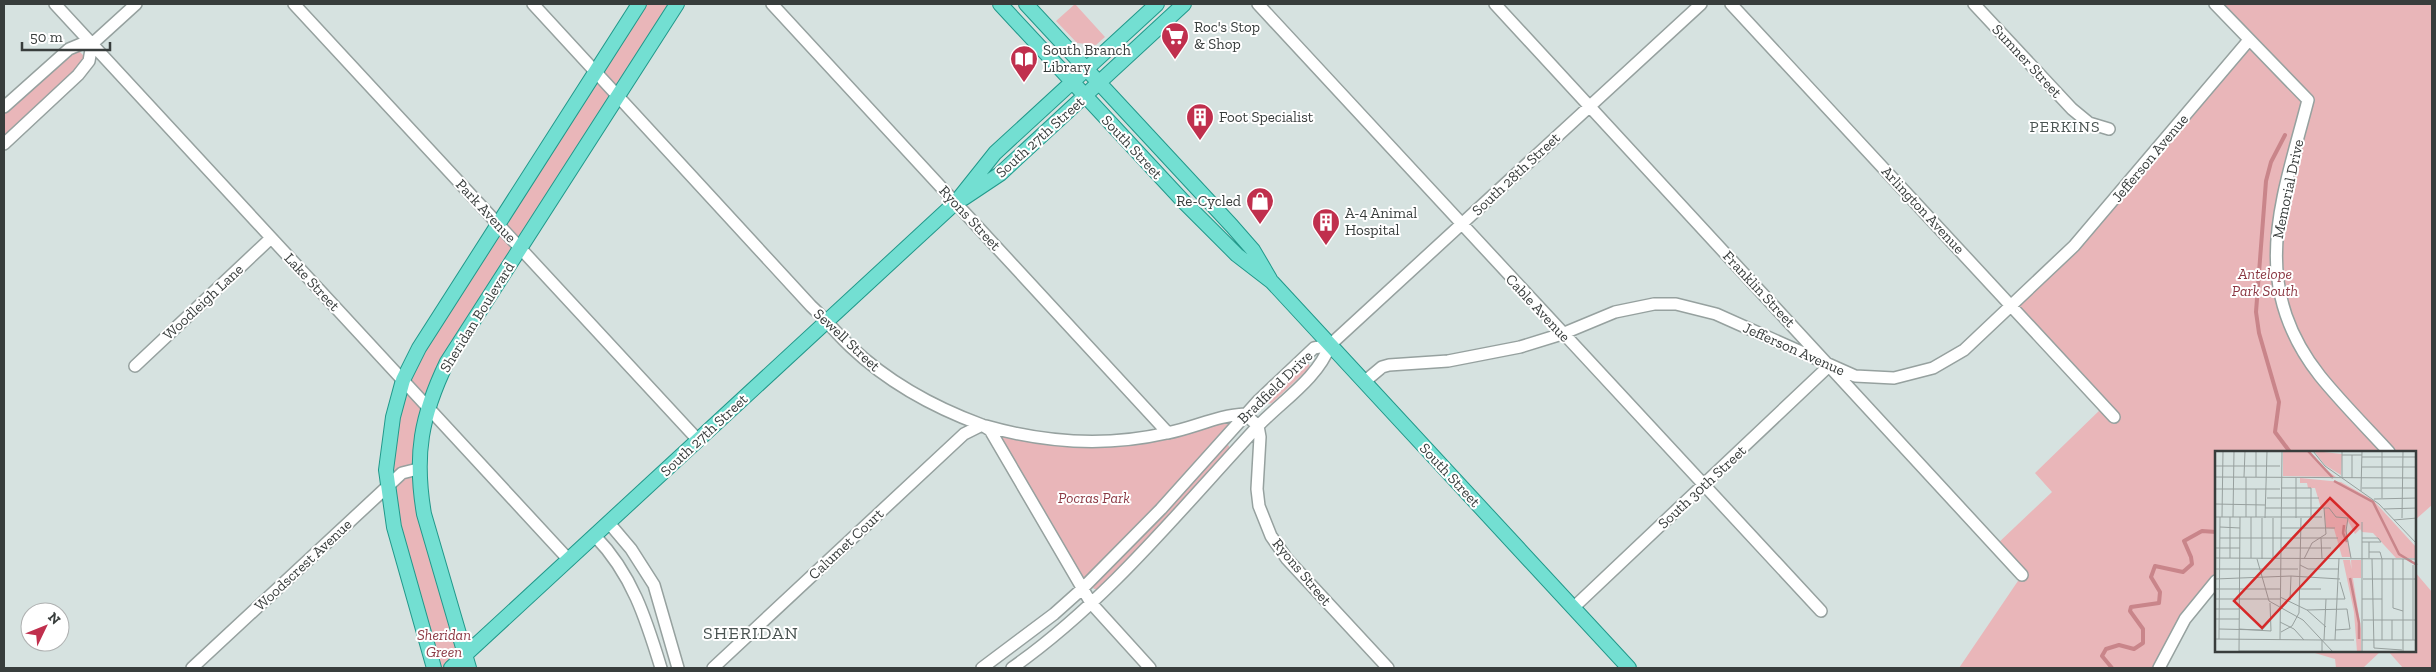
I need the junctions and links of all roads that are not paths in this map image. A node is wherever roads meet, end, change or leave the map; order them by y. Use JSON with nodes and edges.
{"nodes":[{"id":1,"x":55,"y":4,"type":"edge"},
{"id":2,"x":136,"y":4,"type":"edge"},
{"id":3,"x":294,"y":4,"type":"edge"},
{"id":4,"x":533,"y":4,"type":"edge"},
{"id":5,"x":639,"y":4,"type":"edge"},
{"id":6,"x":677,"y":4,"type":"edge"},
{"id":7,"x":772,"y":4,"type":"edge"},
{"id":8,"x":1000,"y":4,"type":"edge"},
{"id":9,"x":1026,"y":4,"type":"edge"},
{"id":10,"x":1157,"y":4,"type":"edge"},
{"id":11,"x":1184,"y":4,"type":"edge"},
{"id":12,"x":1258,"y":4,"type":"edge"},
{"id":13,"x":1495,"y":4,"type":"edge"},
{"id":14,"x":1701,"y":4,"type":"edge"},
{"id":15,"x":1731,"y":4,"type":"edge"},
{"id":16,"x":1974,"y":4,"type":"edge"},
{"id":17,"x":2215,"y":4,"type":"edge"},
{"id":18,"x":2249,"y":40,"type":"junction"},
{"id":19,"x":92,"y":44,"type":"junction"},
{"id":20,"x":1086,"y":69,"type":"junction"},
{"id":21,"x":596,"y":71,"type":"junction"},
{"id":22,"x":1072,"y":82,"type":"junction"},
{"id":23,"x":1099,"y":83,"type":"junction"},
{"id":24,"x":618,"y":96,"type":"junction"},
{"id":25,"x":1085,"y":96,"type":"junction"},
{"id":26,"x":1590,"y":106,"type":"junction"},
{"id":27,"x":4,"y":108,"type":"edge"},
{"id":28,"x":2108,"y":129,"type":"dead end"},
{"id":29,"x":4,"y":144,"type":"edge"},
{"id":30,"x":956,"y":202,"type":"junction"},
{"id":31,"x":498,"y":224,"type":"junction"},
{"id":32,"x":1461,"y":225,"type":"junction"},
{"id":33,"x":271,"y":238,"type":"junction"},
{"id":34,"x":520,"y":248,"type":"junction"},
{"id":35,"x":1272,"y":282,"type":"junction"},
{"id":36,"x":2012,"y":305,"type":"junction"},
{"id":37,"x":827,"y":322,"type":"junction"},
{"id":38,"x":1562,"y":334,"type":"junction"},
{"id":39,"x":1330,"y":345,"type":"junction"},
{"id":40,"x":1830,"y":364,"type":"junction"},
{"id":41,"x":135,"y":366,"type":"dead end"},
{"id":42,"x":403,"y":380,"type":"junction"},
{"id":43,"x":1364,"y":382,"type":"junction"},
{"id":44,"x":428,"y":407,"type":"junction"},
{"id":45,"x":1245,"y":414,"type":"junction"},
{"id":46,"x":2114,"y":417,"type":"dead end"},
{"id":47,"x":982,"y":424,"type":"junction"},
{"id":48,"x":1258,"y":426,"type":"junction"},
{"id":49,"x":1168,"y":433,"type":"junction"},
{"id":50,"x":698,"y":440,"type":"junction"},
{"id":51,"x":2388,"y":451,"type":"edge"},
{"id":52,"x":418,"y":469,"type":"junction"},
{"id":53,"x":1704,"y":485,"type":"junction"},
{"id":54,"x":387,"y":487,"type":"junction"},
{"id":55,"x":609,"y":523,"type":"junction"},
{"id":56,"x":595,"y":536,"type":"junction"},
{"id":57,"x":569,"y":560,"type":"junction"},
{"id":58,"x":2022,"y":575,"type":"dead end"},
{"id":59,"x":2215,"y":583,"type":"edge"},
{"id":60,"x":1082,"y":589,"type":"junction"},
{"id":61,"x":1091,"y":604,"type":"junction"},
{"id":62,"x":1573,"y":608,"type":"junction"},
{"id":63,"x":1821,"y":611,"type":"dead end"},
{"id":64,"x":467,"y":662,"type":"edge"},
{"id":65,"x":192,"y":668,"type":"edge"},
{"id":66,"x":434,"y":668,"type":"edge"},
{"id":67,"x":451,"y":668,"type":"edge"},
{"id":68,"x":660,"y":668,"type":"edge"},
{"id":69,"x":678,"y":668,"type":"edge"},
{"id":70,"x":713,"y":668,"type":"edge"},
{"id":71,"x":982,"y":668,"type":"edge"},
{"id":72,"x":1012,"y":668,"type":"edge"},
{"id":73,"x":1150,"y":668,"type":"edge"},
{"id":74,"x":1388,"y":668,"type":"edge"},
{"id":75,"x":1629,"y":668,"type":"edge"},
{"id":76,"x":2159,"y":668,"type":"edge"}],
"edges":[{"from":1,"to":19,"type":"street","name":"Lake Street"},
{"from":2,"to":19,"type":"street"},
{"from":3,"to":31,"type":"street","name":"Park Avenue"},
{"from":4,"to":21,"type":"street","name":"Sewell Street"},
{"from":5,"to":21,"type":"main road"},
{"from":6,"to":24,"type":"main road","name":"Sheridan Boulevard"},
{"from":7,"to":30,"type":"street","name":"Ryons Street"},
{"from":8,"to":22,"type":"main road","name":"South Street"},
{"from":9,"to":20,"type":"main road","name":"South Street"},
{"from":10,"to":20,"type":"main road","name":"South 27th Street"},
{"from":11,"to":23,"type":"main road","name":"South 27th Street"},
{"from":12,"to":32,"type":"street","name":"Cable Avenue"},
{"from":13,"to":26,"type":"street","name":"Franklin Street"},
{"from":14,"to":26,"type":"street","name":"South 28th Street"},
{"from":15,"to":36,"type":"street","name":"Arlington Avenue"},
{"from":16,"to":28,"type":"street","name":"Sumner Street"},
{"from":17,"to":18,"type":"street"},
{"from":18,"to":36,"type":"street","name":"Jefferson Avenue"},
{"from":18,"to":51,"type":"street","name":"Memorial Drive"},
{"from":19,"to":27,"type":"street"},
{"from":19,"to":29,"type":"street"},
{"from":19,"to":33,"type":"street","name":"Lake Street"},
{"from":20,"to":22,"type":"main road","name":"South 27th Street"},
{"from":20,"to":23,"type":"main road","name":"South Street"},
{"from":21,"to":24,"type":"street","name":"Sewell Street"},
{"from":21,"to":31,"type":"main road"},
{"from":22,"to":25,"type":"main road","name":"South Street"},
{"from":22,"to":30,"type":"main road","name":"South 27th Street"},
{"from":23,"to":25,"type":"main road","name":"South 27th Street"},
{"from":23,"to":35,"type":"main road","name":"South Street"},
{"from":24,"to":34,"type":"main road","name":"Sheridan Boulevard"},
{"from":24,"to":37,"type":"street","name":"Sewell Street"},
{"from":25,"to":30,"type":"main road","name":"South 27th Street"},
{"from":25,"to":35,"type":"main road","name":"South Street"},
{"from":26,"to":32,"type":"street","name":"South 28th Street"},
{"from":26,"to":40,"type":"street","name":"Franklin Street"},
{"from":30,"to":37,"type":"main road","name":"South 27th Street"},
{"from":30,"to":49,"type":"street","name":"Ryons Street"},
{"from":31,"to":34,"type":"street","name":"Park Avenue"},
{"from":31,"to":42,"type":"main road"},
{"from":32,"to":38,"type":"street","name":"Cable Avenue"},
{"from":32,"to":39,"type":"street","name":"South 28th Street"},
{"from":33,"to":41,"type":"street","name":"Woodleigh Lane"},
{"from":33,"to":42,"type":"street","name":"Lake Street"},
{"from":34,"to":44,"type":"main road","name":"Sheridan Boulevard"},
{"from":34,"to":50,"type":"street","name":"Park Avenue"},
{"from":35,"to":39,"type":"main road","name":"South Street"},
{"from":36,"to":40,"type":"street","name":"Jefferson Avenue"},
{"from":36,"to":46,"type":"street","name":"Arlington Avenue"},
{"from":37,"to":47,"type":"street","name":"Sewell Street"},
{"from":37,"to":50,"type":"main road","name":"South 27th Street"},
{"from":38,"to":40,"type":"street","name":"Jefferson Avenue"},
{"from":38,"to":43,"type":"street","name":"Jefferson Avenue"},
{"from":38,"to":53,"type":"street","name":"Cable Avenue"},
{"from":39,"to":43,"type":"main road","name":"South Street"},
{"from":39,"to":45,"type":"street","name":"Bradfield Drive"},
{"from":39,"to":48,"type":"street","name":"Bradfield Drive"},
{"from":40,"to":53,"type":"street","name":"South 30th Street"},
{"from":40,"to":58,"type":"street","name":"Franklin Street"},
{"from":42,"to":44,"type":"street","name":"Lake Street"},
{"from":42,"to":54,"type":"main road"},
{"from":43,"to":62,"type":"main road","name":"South Street"},
{"from":44,"to":52,"type":"main road","name":"Sheridan Boulevard"},
{"from":44,"to":57,"type":"street","name":"Lake Street"},
{"from":45,"to":48,"type":"street"},
{"from":45,"to":49,"type":"street"},
{"from":45,"to":60,"type":"street","name":"Bradfield Drive"},
{"from":47,"to":49,"type":"street"},
{"from":47,"to":60,"type":"street","name":"Sewell Street"},
{"from":47,"to":70,"type":"street","name":"Calumet Court"},
{"from":48,"to":61,"type":"street","name":"Bradfield Drive"},
{"from":48,"to":74,"type":"street","name":"Ryons Street"},
{"from":50,"to":55,"type":"main road","name":"South 27th Street"},
{"from":52,"to":54,"type":"street","name":"Woodscrest Avenue"},
{"from":52,"to":64,"type":"main road","name":"Sheridan Boulevard"},
{"from":53,"to":62,"type":"street","name":"South 30th Street"},
{"from":53,"to":63,"type":"street","name":"Cable Avenue"},
{"from":54,"to":65,"type":"street","name":"Woodscrest Avenue"},
{"from":54,"to":66,"type":"main road"},
{"from":55,"to":56,"type":"main road","name":"South 27th Street"},
{"from":55,"to":69,"type":"street"},
{"from":56,"to":57,"type":"main road","name":"South 27th Street"},
{"from":56,"to":68,"type":"street"},
{"from":57,"to":64,"type":"main road","name":"South 27th Street"},
{"from":59,"to":76,"type":"street"},
{"from":60,"to":61,"type":"street","name":"Sewell Street"},
{"from":60,"to":71,"type":"street","name":"Bradfield Drive"},
{"from":61,"to":72,"type":"street","name":"Bradfield Drive"},
{"from":61,"to":73,"type":"street","name":"Sewell Street"},
{"from":62,"to":75,"type":"main road","name":"South Street"},
{"from":64,"to":67,"type":"main road","name":"South 27th Street"}]}
